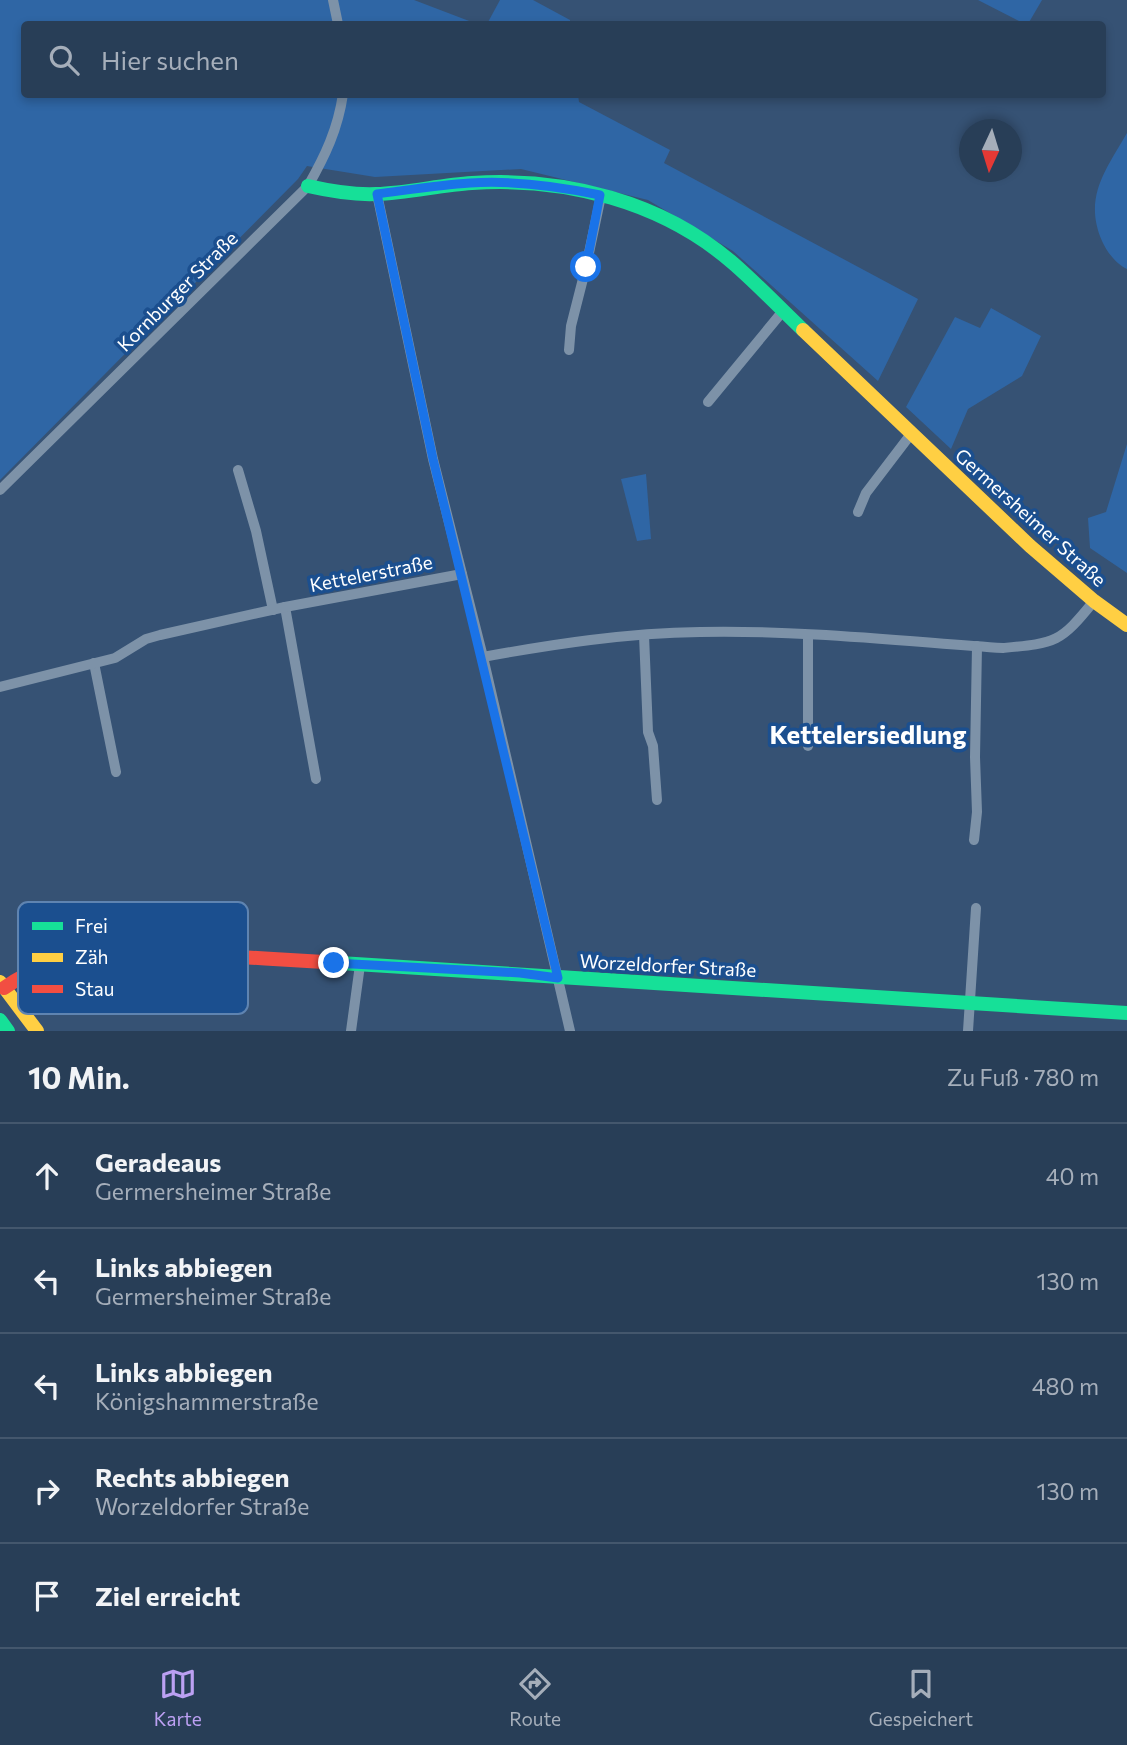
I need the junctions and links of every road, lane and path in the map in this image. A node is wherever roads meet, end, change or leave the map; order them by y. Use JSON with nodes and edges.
{"nodes":[{"id":1,"x":333,"y":0,"type":"edge"},
{"id":2,"x":337,"y":21,"type":"edge"},
{"id":3,"x":342,"y":98,"type":"edge"},
{"id":4,"x":308,"y":186,"type":"junction"},
{"id":5,"x":377,"y":194,"type":"junction"},
{"id":6,"x":600,"y":195,"type":"junction"},
{"id":7,"x":783,"y":311,"type":"junction"},
{"id":8,"x":569,"y":350,"type":"dead end"},
{"id":9,"x":708,"y":401,"type":"dead end"},
{"id":10,"x":911,"y":434,"type":"junction"},
{"id":11,"x":238,"y":470,"type":"dead end"},
{"id":12,"x":0,"y":491,"type":"edge"},
{"id":13,"x":858,"y":512,"type":"dead end"},
{"id":14,"x":462,"y":574,"type":"junction"},
{"id":15,"x":1094,"y":601,"type":"junction"},
{"id":16,"x":285,"y":607,"type":"junction"},
{"id":17,"x":273,"y":610,"type":"junction"},
{"id":18,"x":1127,"y":625,"type":"edge"},
{"id":19,"x":644,"y":635,"type":"junction"},
{"id":20,"x":808,"y":635,"type":"junction"},
{"id":21,"x":977,"y":646,"type":"junction"},
{"id":22,"x":483,"y":657,"type":"junction"},
{"id":23,"x":94,"y":663,"type":"junction"},
{"id":24,"x":0,"y":687,"type":"edge"},
{"id":25,"x":808,"y":746,"type":"dead end"},
{"id":26,"x":116,"y":772,"type":"dead end"},
{"id":27,"x":316,"y":779,"type":"dead end"},
{"id":28,"x":657,"y":800,"type":"dead end"},
{"id":29,"x":974,"y":840,"type":"dead end"},
{"id":30,"x":976,"y":908,"type":"dead end"},
{"id":31,"x":248,"y":957,"type":"edge"},
{"id":32,"x":360,"y":965,"type":"junction"},
{"id":33,"x":18,"y":977,"type":"edge"},
{"id":34,"x":558,"y":978,"type":"junction"},
{"id":35,"x":2,"y":985,"type":"edge"},
{"id":36,"x":970,"y":1004,"type":"junction"},
{"id":37,"x":18,"y":1006,"type":"edge"},
{"id":38,"x":1127,"y":1013,"type":"edge"},
{"id":39,"x":24,"y":1014,"type":"edge"},
{"id":40,"x":0,"y":1020,"type":"edge"},
{"id":41,"x":8,"y":1031,"type":"edge"},
{"id":42,"x":37,"y":1031,"type":"edge"},
{"id":43,"x":351,"y":1031,"type":"edge"},
{"id":44,"x":570,"y":1031,"type":"edge"},
{"id":45,"x":968,"y":1031,"type":"edge"}],
"edges":[{"from":1,"to":2,"type":"street"},
{"from":3,"to":4,"type":"street","name":"Kornburger Straße"},
{"from":4,"to":5,"type":"street","name":"Germersheimer Straße"},
{"from":4,"to":12,"type":"street","name":"Kornburger Straße"},
{"from":5,"to":6,"type":"street","name":"Germersheimer Straße"},
{"from":5,"to":14,"type":"street"},
{"from":6,"to":7,"type":"street","name":"Germersheimer Straße"},
{"from":6,"to":8,"type":"street"},
{"from":7,"to":9,"type":"street"},
{"from":7,"to":10,"type":"street","name":"Germersheimer Straße"},
{"from":10,"to":13,"type":"street"},
{"from":10,"to":15,"type":"street","name":"Germersheimer Straße"},
{"from":11,"to":17,"type":"street"},
{"from":14,"to":16,"type":"street","name":"Kettelerstraße"},
{"from":14,"to":22,"type":"street"},
{"from":15,"to":18,"type":"street","name":"Germersheimer Straße"},
{"from":15,"to":21,"type":"street"},
{"from":16,"to":17,"type":"street","name":"Kettelerstraße"},
{"from":16,"to":27,"type":"street","name":"Kettelerstraße"},
{"from":17,"to":23,"type":"street","name":"Kettelerstraße"},
{"from":19,"to":20,"type":"street"},
{"from":19,"to":22,"type":"street"},
{"from":19,"to":28,"type":"street"},
{"from":20,"to":21,"type":"street"},
{"from":20,"to":25,"type":"street"},
{"from":21,"to":29,"type":"street"},
{"from":22,"to":34,"type":"street"},
{"from":23,"to":24,"type":"street","name":"Kettelerstraße"},
{"from":23,"to":26,"type":"street"},
{"from":30,"to":36,"type":"street"},
{"from":31,"to":32,"type":"street","name":"Worzeldorfer Straße"},
{"from":32,"to":34,"type":"street","name":"Worzeldorfer Straße"},
{"from":32,"to":43,"type":"street"},
{"from":33,"to":35,"type":"street","name":"Worzeldorfer Straße"},
{"from":34,"to":36,"type":"street","name":"Worzeldorfer Straße"},
{"from":34,"to":44,"type":"street"},
{"from":35,"to":37,"type":"street"},
{"from":36,"to":38,"type":"street","name":"Worzeldorfer Straße"},
{"from":36,"to":45,"type":"street"},
{"from":39,"to":42,"type":"street"},
{"from":40,"to":41,"type":"street"}]}
